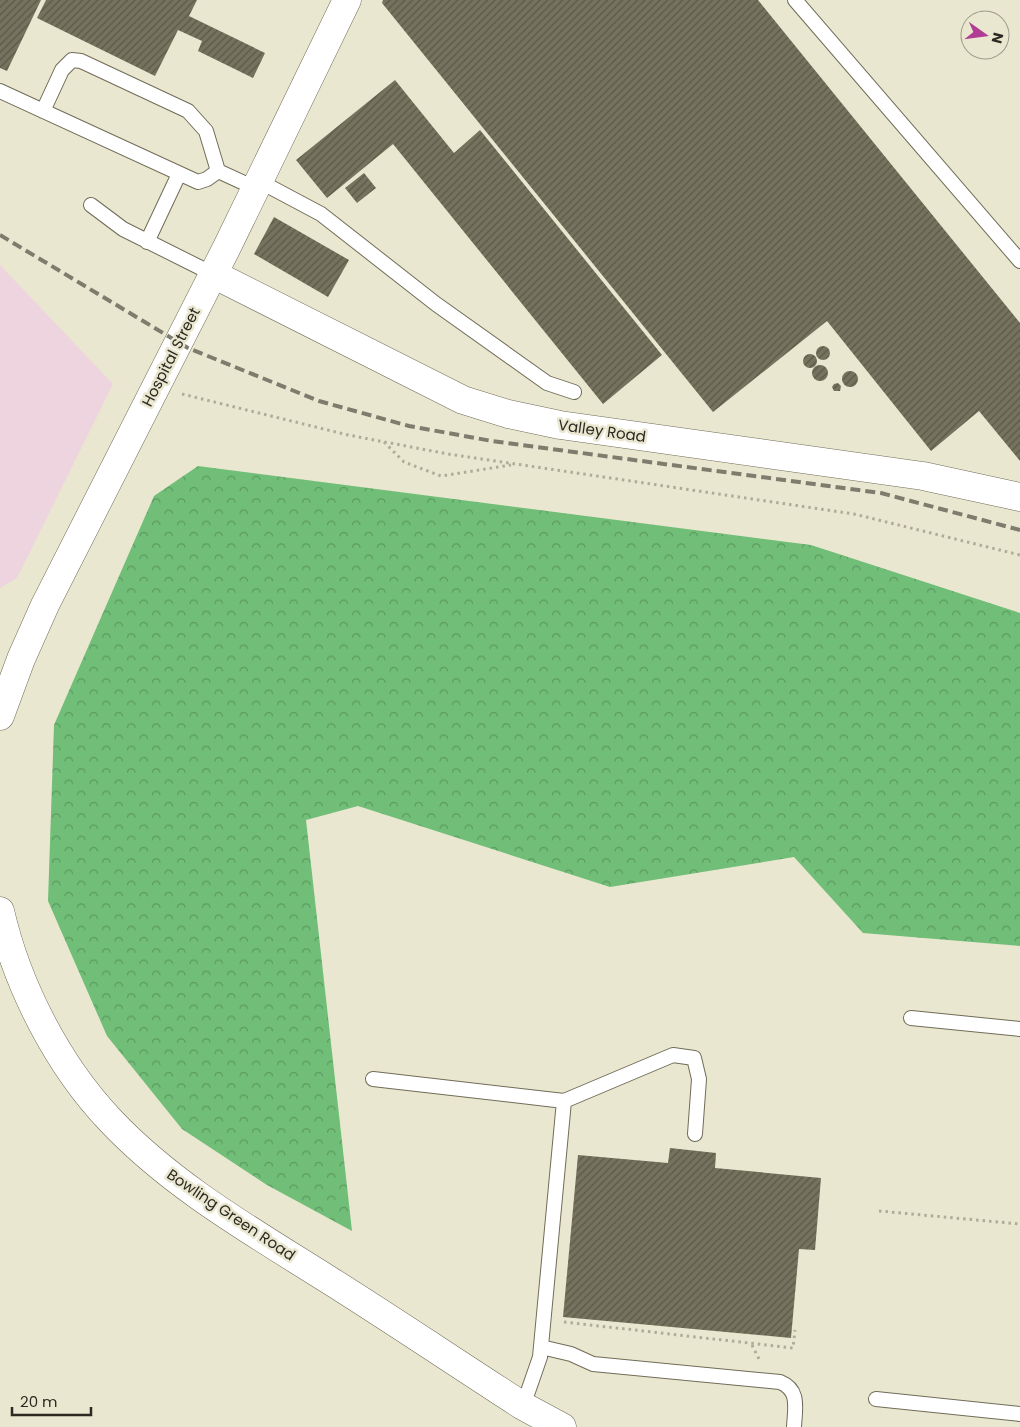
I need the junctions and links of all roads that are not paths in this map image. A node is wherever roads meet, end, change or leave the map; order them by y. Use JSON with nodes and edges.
{"nodes":[{"id":1,"x":795,"y":0,"type":"edge"},
{"id":2,"x":340,"y":2,"type":"edge"},
{"id":3,"x":0,"y":91,"type":"edge"},
{"id":4,"x":43,"y":111,"type":"junction"},
{"id":5,"x":218,"y":171,"type":"junction"},
{"id":6,"x":179,"y":174,"type":"junction"},
{"id":7,"x":257,"y":185,"type":"junction"},
{"id":8,"x":92,"y":204,"type":"dead end"},
{"id":9,"x":147,"y":242,"type":"junction"},
{"id":10,"x":1020,"y":260,"type":"edge"},
{"id":11,"x":213,"y":274,"type":"junction"},
{"id":12,"x":574,"y":392,"type":"dead end"},
{"id":13,"x":1020,"y":497,"type":"edge"},
{"id":14,"x":11,"y":655,"type":"edge"},
{"id":15,"x":0,"y":716,"type":"edge"},
{"id":16,"x":0,"y":911,"type":"edge"},
{"id":17,"x":911,"y":1018,"type":"dead end"},
{"id":18,"x":1020,"y":1029,"type":"edge"},
{"id":19,"x":373,"y":1079,"type":"dead end"},
{"id":20,"x":564,"y":1101,"type":"junction"},
{"id":21,"x":695,"y":1134,"type":"dead end"},
{"id":22,"x":541,"y":1346,"type":"junction"},
{"id":23,"x":876,"y":1399,"type":"dead end"},
{"id":24,"x":523,"y":1406,"type":"junction"},
{"id":25,"x":1020,"y":1414,"type":"edge"},
{"id":26,"x":562,"y":1427,"type":"edge"},
{"id":27,"x":794,"y":1427,"type":"edge"}],
"edges":[{"from":1,"to":10,"type":"lane"},
{"from":2,"to":7,"type":"street","name":"Hospital Street"},
{"from":3,"to":4,"type":"lane"},
{"from":4,"to":5,"type":"lane"},
{"from":4,"to":6,"type":"lane"},
{"from":5,"to":6,"type":"lane"},
{"from":5,"to":7,"type":"lane"},
{"from":6,"to":9,"type":"lane"},
{"from":7,"to":11,"type":"street","name":"Hospital Street"},
{"from":7,"to":12,"type":"lane"},
{"from":8,"to":9,"type":"lane"},
{"from":9,"to":11,"type":"lane"},
{"from":11,"to":13,"type":"street","name":"Valley Road"},
{"from":11,"to":14,"type":"street","name":"Hospital Street"},
{"from":14,"to":15,"type":"street","name":"Hospital Street"},
{"from":16,"to":24,"type":"street","name":"Bowling Green Road"},
{"from":17,"to":18,"type":"lane"},
{"from":19,"to":20,"type":"lane"},
{"from":20,"to":21,"type":"lane"},
{"from":20,"to":22,"type":"lane"},
{"from":22,"to":24,"type":"lane"},
{"from":22,"to":27,"type":"lane"},
{"from":23,"to":25,"type":"lane"},
{"from":24,"to":26,"type":"street","name":"Bowling Green Road"}]}
